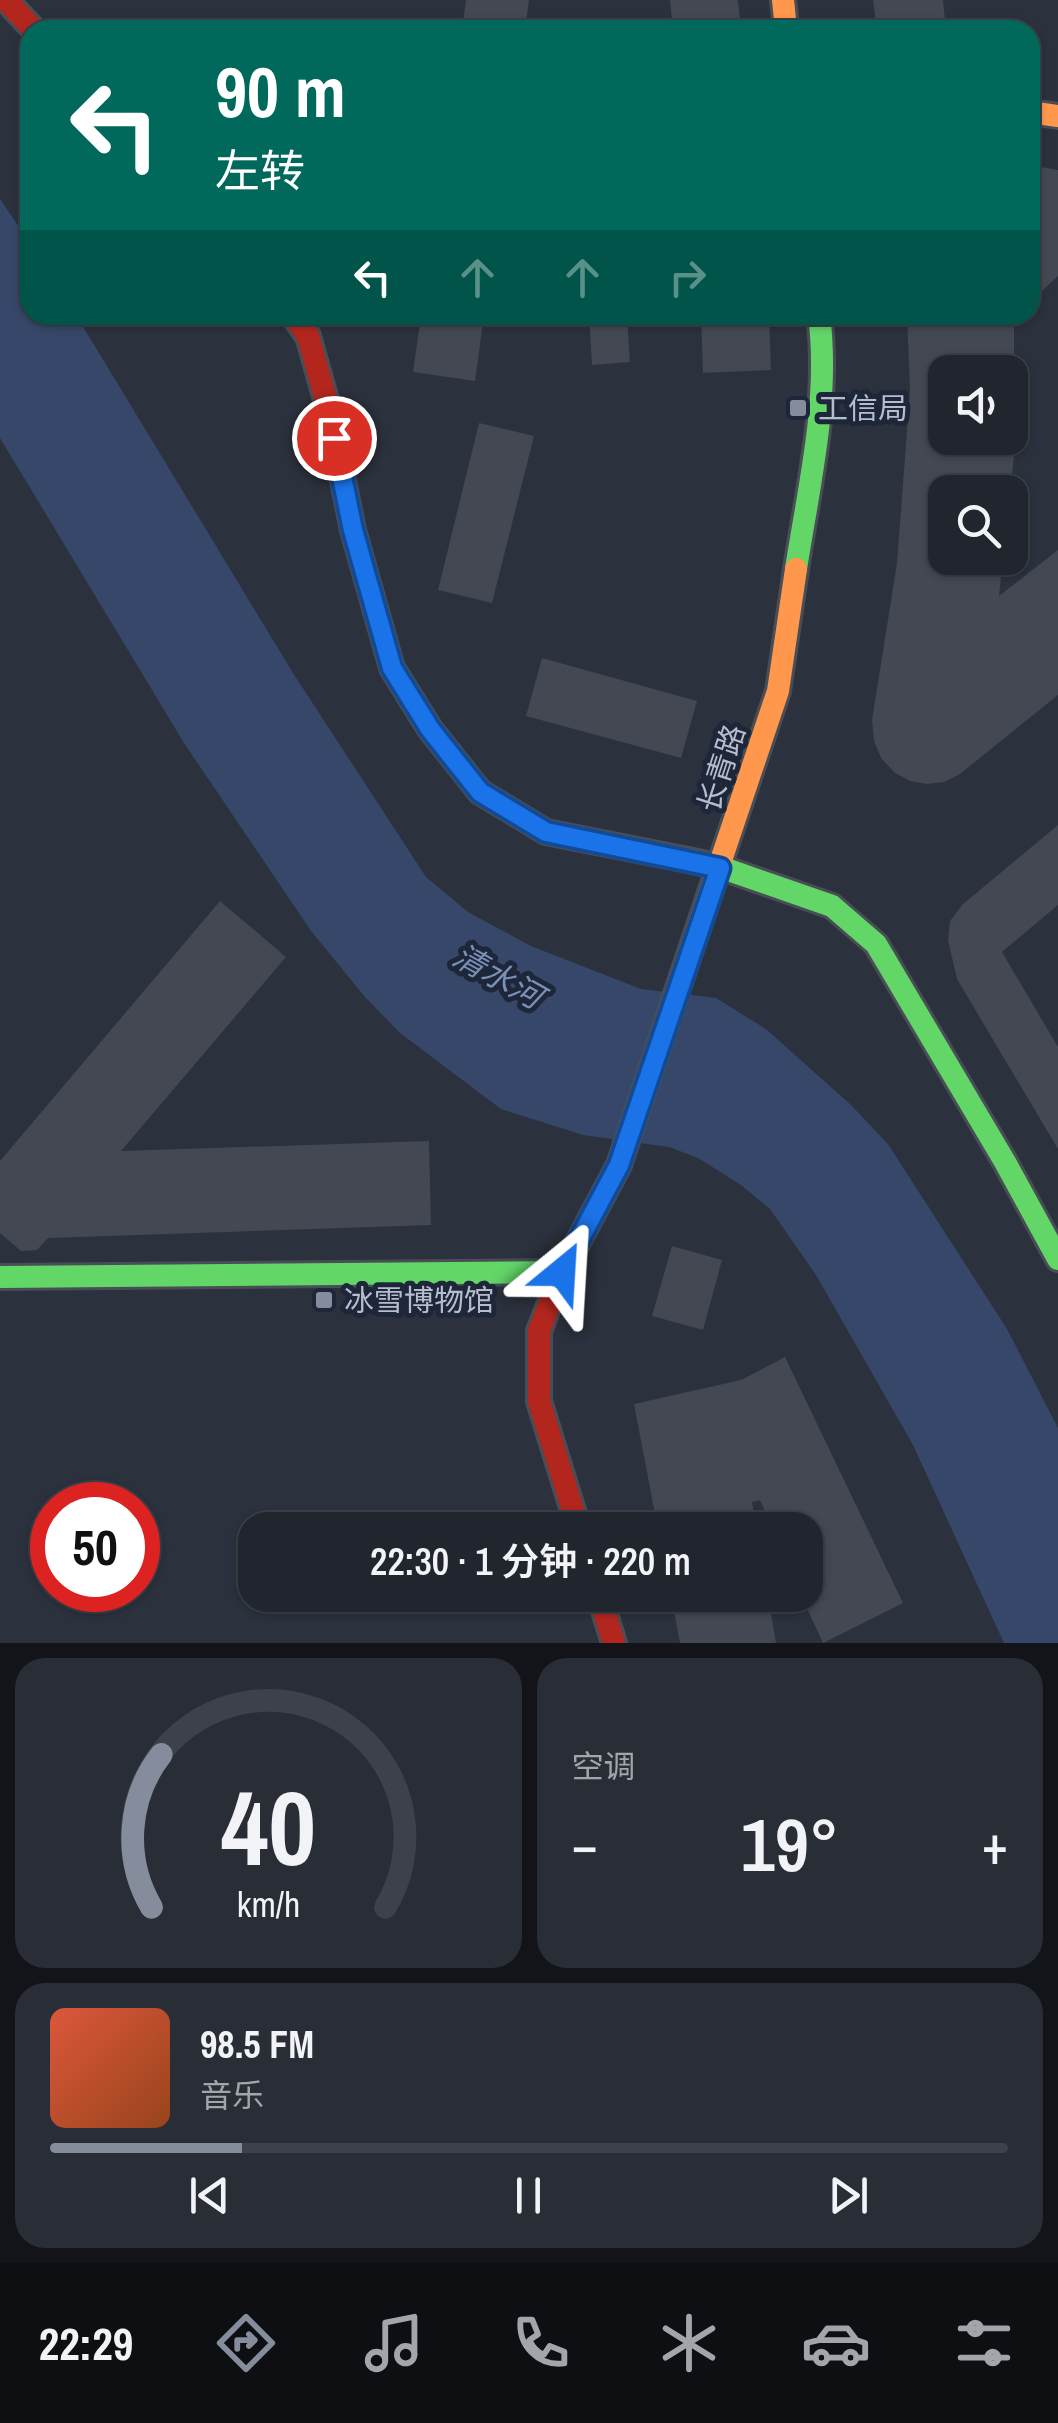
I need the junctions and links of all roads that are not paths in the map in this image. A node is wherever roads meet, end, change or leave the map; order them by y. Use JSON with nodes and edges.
{"nodes":[{"id":1,"x":6,"y":0,"type":"edge"},
{"id":2,"x":25,"y":20,"type":"edge"},
{"id":3,"x":300,"y":325,"type":"edge"},
{"id":4,"x":820,"y":325,"type":"edge"},
{"id":5,"x":720,"y":868,"type":"junction"},
{"id":6,"x":1058,"y":1260,"type":"edge"},
{"id":7,"x":562,"y":1272,"type":"junction"},
{"id":8,"x":0,"y":1277,"type":"edge"},
{"id":9,"x":573,"y":1512,"type":"edge"},
{"id":10,"x":604,"y":1612,"type":"edge"},
{"id":11,"x":614,"y":1643,"type":"edge"}],
"edges":[{"from":1,"to":2,"type":"street"},
{"from":3,"to":5,"type":"street"},
{"from":4,"to":5,"type":"street","name":"长青路"},
{"from":5,"to":6,"type":"street"},
{"from":5,"to":7,"type":"street","name":"长青路"},
{"from":7,"to":8,"type":"street"},
{"from":7,"to":9,"type":"street","name":"长青路"},
{"from":10,"to":11,"type":"street"}]}
